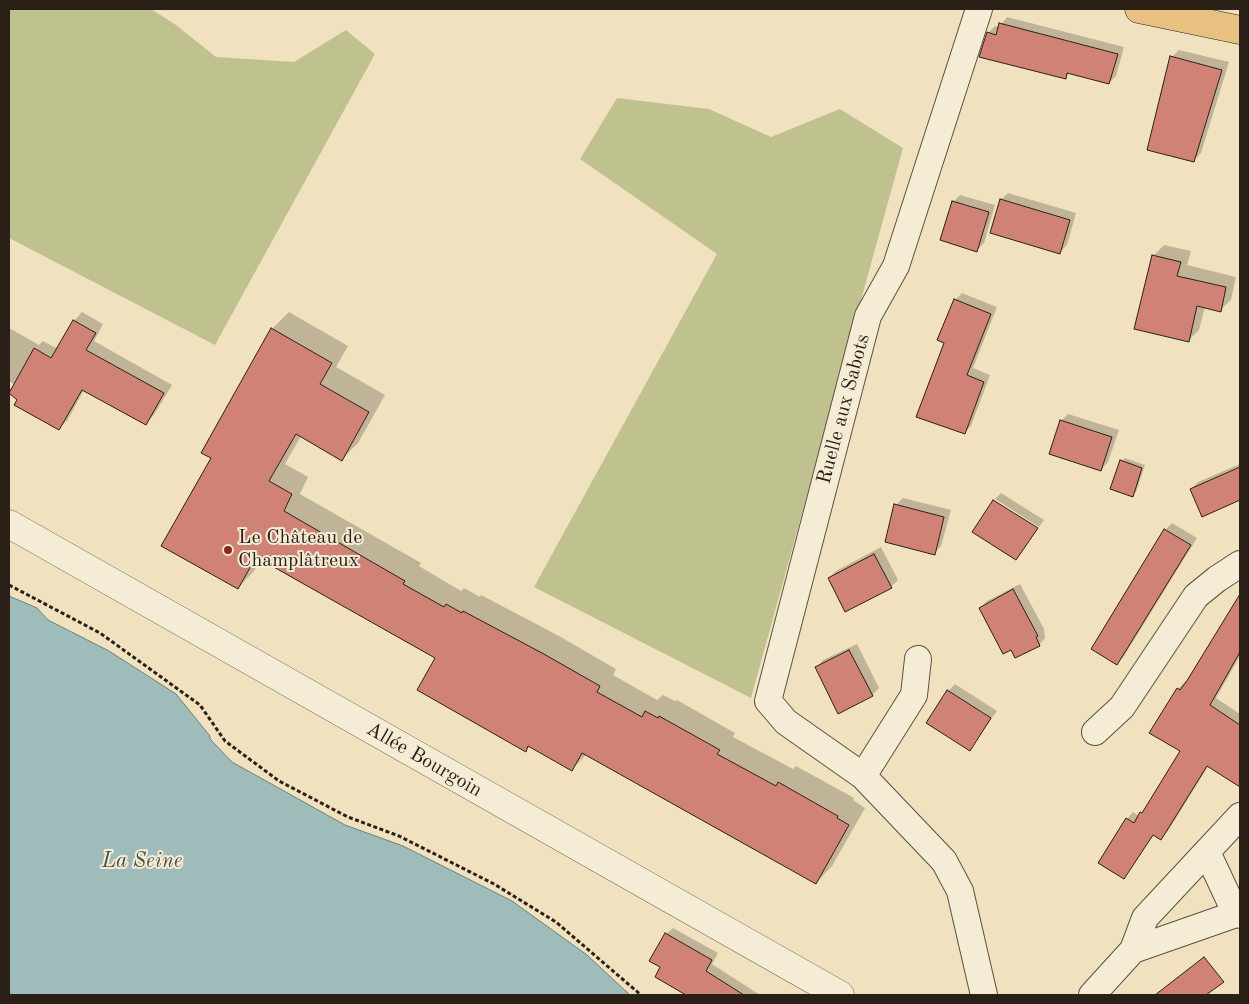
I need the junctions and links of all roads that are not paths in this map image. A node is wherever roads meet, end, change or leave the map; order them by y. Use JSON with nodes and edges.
{"nodes":[{"id":1,"x":979,"y":9,"type":"edge"},
{"id":2,"x":1139,"y":9,"type":"edge"},
{"id":3,"x":1240,"y":30,"type":"edge"},
{"id":4,"x":9,"y":524,"type":"edge"},
{"id":5,"x":1240,"y":564,"type":"edge"},
{"id":6,"x":918,"y":659,"type":"dead end"},
{"id":7,"x":1095,"y":732,"type":"dead end"},
{"id":8,"x":863,"y":776,"type":"junction"},
{"id":9,"x":1240,"y":816,"type":"edge"},
{"id":10,"x":1207,"y":852,"type":"junction"},
{"id":11,"x":1238,"y":915,"type":"edge"},
{"id":12,"x":1133,"y":950,"type":"junction"},
{"id":13,"x":840,"y":995,"type":"edge"},
{"id":14,"x":984,"y":995,"type":"edge"},
{"id":15,"x":1092,"y":995,"type":"edge"}],
"edges":[{"from":1,"to":8,"type":"street","name":"Ruelle aux Sabots"},
{"from":2,"to":3,"type":"main road"},
{"from":4,"to":13,"type":"street","name":"Allée Bourgoin"},
{"from":5,"to":7,"type":"street"},
{"from":6,"to":8,"type":"street"},
{"from":8,"to":14,"type":"street","name":"Ruelle aux Sabots"},
{"from":9,"to":10,"type":"street"},
{"from":10,"to":11,"type":"street"},
{"from":10,"to":12,"type":"street"},
{"from":11,"to":12,"type":"street"},
{"from":12,"to":15,"type":"street"}]}
